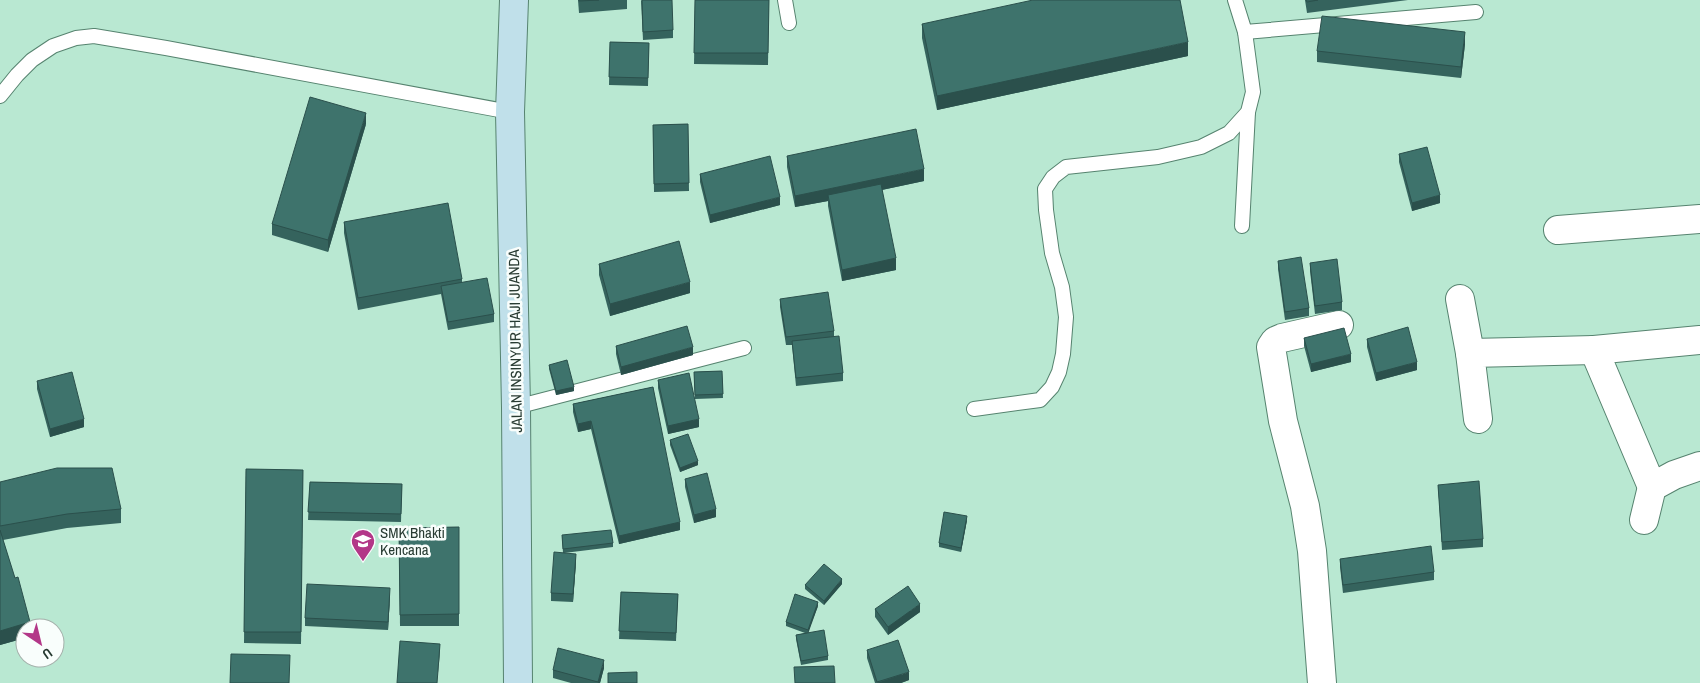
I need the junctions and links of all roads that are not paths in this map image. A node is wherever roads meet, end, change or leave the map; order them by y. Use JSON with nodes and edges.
{"nodes":[{"id":1,"x":514,"y":0,"type":"edge"},
{"id":2,"x":785,"y":0,"type":"edge"},
{"id":3,"x":1236,"y":0,"type":"edge"},
{"id":4,"x":1476,"y":12,"type":"dead end"},
{"id":5,"x":789,"y":23,"type":"dead end"},
{"id":6,"x":1245,"y":32,"type":"junction"},
{"id":7,"x":0,"y":96,"type":"edge"},
{"id":8,"x":510,"y":112,"type":"junction"},
{"id":9,"x":1248,"y":112,"type":"junction"},
{"id":10,"x":1700,"y":218,"type":"edge"},
{"id":11,"x":1242,"y":226,"type":"dead end"},
{"id":12,"x":1558,"y":230,"type":"dead end"},
{"id":13,"x":1460,"y":299,"type":"dead end"},
{"id":14,"x":1339,"y":325,"type":"dead end"},
{"id":15,"x":1700,"y":340,"type":"edge"},
{"id":16,"x":744,"y":348,"type":"dead end"},
{"id":17,"x":1594,"y":350,"type":"junction"},
{"id":18,"x":1470,"y":353,"type":"junction"},
{"id":19,"x":516,"y":407,"type":"junction"},
{"id":20,"x":974,"y":409,"type":"dead end"},
{"id":21,"x":1478,"y":419,"type":"dead end"},
{"id":22,"x":1700,"y":466,"type":"edge"},
{"id":23,"x":1652,"y":487,"type":"junction"},
{"id":24,"x":1644,"y":520,"type":"dead end"},
{"id":25,"x":518,"y":683,"type":"edge"},
{"id":26,"x":1322,"y":683,"type":"edge"}],
"edges":[{"from":1,"to":8,"type":"main road","name":"JALAN INSINYUR HAJI JUANDA"},
{"from":2,"to":5,"type":"lane"},
{"from":3,"to":6,"type":"lane"},
{"from":4,"to":6,"type":"lane"},
{"from":6,"to":9,"type":"lane"},
{"from":7,"to":8,"type":"lane"},
{"from":8,"to":19,"type":"main road","name":"JALAN INSINYUR HAJI JUANDA"},
{"from":9,"to":11,"type":"lane"},
{"from":9,"to":20,"type":"lane"},
{"from":10,"to":12,"type":"street"},
{"from":13,"to":18,"type":"street"},
{"from":14,"to":26,"type":"street"},
{"from":15,"to":17,"type":"street"},
{"from":16,"to":19,"type":"lane"},
{"from":17,"to":18,"type":"street"},
{"from":17,"to":23,"type":"street"},
{"from":18,"to":21,"type":"street"},
{"from":19,"to":25,"type":"main road","name":"JALAN INSINYUR HAJI JUANDA"},
{"from":22,"to":23,"type":"street"},
{"from":23,"to":24,"type":"street"}]}
